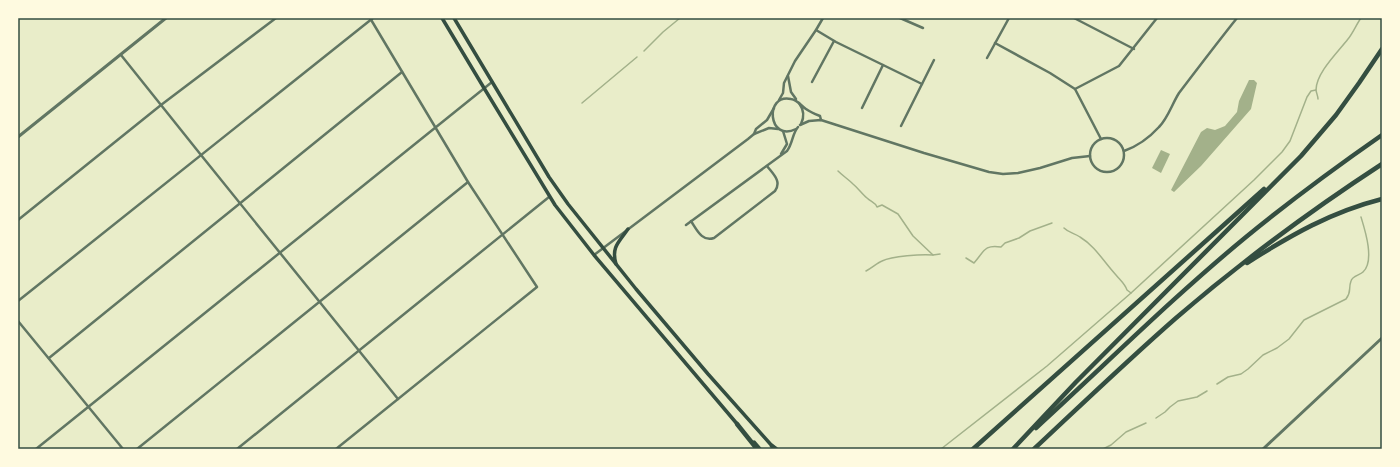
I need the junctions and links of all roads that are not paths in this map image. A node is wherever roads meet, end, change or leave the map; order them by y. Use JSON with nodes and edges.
{"nodes":[{"id":1,"x":166,"y":18,"type":"edge"},
{"id":2,"x":276,"y":18,"type":"edge"},
{"id":3,"x":442,"y":18,"type":"edge"},
{"id":4,"x":454,"y":18,"type":"edge"},
{"id":5,"x":823,"y":18,"type":"edge"},
{"id":6,"x":900,"y":18,"type":"edge"},
{"id":7,"x":1009,"y":18,"type":"edge"},
{"id":8,"x":1074,"y":18,"type":"edge"},
{"id":9,"x":1157,"y":18,"type":"edge"},
{"id":10,"x":1237,"y":18,"type":"edge"},
{"id":11,"x":371,"y":19,"type":"edge"},
{"id":12,"x":1078,"y":19,"type":"edge"},
{"id":13,"x":923,"y":28,"type":"dead end"},
{"id":14,"x":816,"y":30,"type":"junction"},
{"id":15,"x":834,"y":41,"type":"junction"},
{"id":16,"x":995,"y":43,"type":"junction"},
{"id":17,"x":1134,"y":49,"type":"junction"},
{"id":18,"x":1382,"y":49,"type":"edge"},
{"id":19,"x":121,"y":55,"type":"junction"},
{"id":20,"x":987,"y":58,"type":"dead end"},
{"id":21,"x":934,"y":60,"type":"dead end"},
{"id":22,"x":883,"y":65,"type":"junction"},
{"id":23,"x":402,"y":72,"type":"junction"},
{"id":24,"x":788,"y":76,"type":"junction"},
{"id":25,"x":492,"y":82,"type":"junction"},
{"id":26,"x":812,"y":82,"type":"dead end"},
{"id":27,"x":922,"y":84,"type":"junction"},
{"id":28,"x":484,"y":88,"type":"junction"},
{"id":29,"x":1076,"y":89,"type":"junction"},
{"id":30,"x":798,"y":102,"type":"junction"},
{"id":31,"x":776,"y":104,"type":"junction"},
{"id":32,"x":161,"y":105,"type":"junction"},
{"id":33,"x":774,"y":108,"type":"junction"},
{"id":34,"x":862,"y":108,"type":"dead end"},
{"id":35,"x":821,"y":120,"type":"junction"},
{"id":36,"x":799,"y":126,"type":"junction"},
{"id":37,"x":901,"y":126,"type":"dead end"},
{"id":38,"x":435,"y":128,"type":"junction"},
{"id":39,"x":781,"y":130,"type":"junction"},
{"id":40,"x":754,"y":134,"type":"junction"},
{"id":41,"x":1382,"y":135,"type":"edge"},
{"id":42,"x":18,"y":137,"type":"edge"},
{"id":43,"x":1101,"y":140,"type":"junction"},
{"id":44,"x":1124,"y":150,"type":"junction"},
{"id":45,"x":201,"y":156,"type":"junction"},
{"id":46,"x":780,"y":156,"type":"junction"},
{"id":47,"x":1090,"y":156,"type":"junction"},
{"id":48,"x":1301,"y":156,"type":"junction"},
{"id":49,"x":1382,"y":164,"type":"edge"},
{"id":50,"x":767,"y":166,"type":"junction"},
{"id":51,"x":468,"y":182,"type":"junction"},
{"id":52,"x":549,"y":197,"type":"junction"},
{"id":53,"x":1382,"y":199,"type":"edge"},
{"id":54,"x":240,"y":203,"type":"junction"},
{"id":55,"x":18,"y":220,"type":"edge"},
{"id":56,"x":691,"y":221,"type":"junction"},
{"id":57,"x":686,"y":224,"type":"dead end"},
{"id":58,"x":628,"y":229,"type":"junction"},
{"id":59,"x":502,"y":235,"type":"junction"},
{"id":60,"x":603,"y":248,"type":"junction"},
{"id":61,"x":280,"y":253,"type":"junction"},
{"id":62,"x":594,"y":255,"type":"junction"},
{"id":63,"x":616,"y":265,"type":"junction"},
{"id":64,"x":1216,"y":284,"type":"junction"},
{"id":65,"x":18,"y":301,"type":"edge"},
{"id":66,"x":320,"y":302,"type":"junction"},
{"id":67,"x":18,"y":321,"type":"edge"},
{"id":68,"x":1382,"y":338,"type":"edge"},
{"id":69,"x":359,"y":351,"type":"junction"},
{"id":70,"x":49,"y":358,"type":"junction"},
{"id":71,"x":398,"y":399,"type":"junction"},
{"id":72,"x":88,"y":407,"type":"junction"},
{"id":73,"x":738,"y":424,"type":"junction"},
{"id":74,"x":774,"y":448,"type":"edge"},
{"id":75,"x":36,"y":449,"type":"edge"},
{"id":76,"x":123,"y":449,"type":"edge"},
{"id":77,"x":137,"y":449,"type":"edge"},
{"id":78,"x":237,"y":449,"type":"edge"},
{"id":79,"x":336,"y":449,"type":"edge"},
{"id":80,"x":757,"y":449,"type":"edge"},
{"id":81,"x":760,"y":449,"type":"edge"},
{"id":82,"x":973,"y":449,"type":"edge"},
{"id":83,"x":1013,"y":449,"type":"edge"},
{"id":84,"x":1034,"y":449,"type":"edge"},
{"id":85,"x":1263,"y":449,"type":"edge"}],
"edges":[{"from":1,"to":19,"type":"street"},
{"from":2,"to":32,"type":"street"},
{"from":3,"to":28,"type":"main road"},
{"from":4,"to":25,"type":"main road"},
{"from":5,"to":14,"type":"street"},
{"from":6,"to":13,"type":"street"},
{"from":7,"to":16,"type":"street"},
{"from":8,"to":12,"type":"street"},
{"from":9,"to":17,"type":"street"},
{"from":10,"to":44,"type":"street"},
{"from":11,"to":23,"type":"street"},
{"from":11,"to":45,"type":"street"},
{"from":12,"to":17,"type":"street"},
{"from":14,"to":15,"type":"street"},
{"from":14,"to":24,"type":"street"},
{"from":15,"to":22,"type":"street"},
{"from":15,"to":26,"type":"street"},
{"from":16,"to":20,"type":"street"},
{"from":16,"to":29,"type":"street"},
{"from":17,"to":29,"type":"street"},
{"from":18,"to":48,"type":"highway"},
{"from":19,"to":32,"type":"street"},
{"from":19,"to":42,"type":"street"},
{"from":21,"to":27,"type":"street"},
{"from":22,"to":27,"type":"street"},
{"from":22,"to":34,"type":"street"},
{"from":23,"to":38,"type":"street"},
{"from":23,"to":54,"type":"street"},
{"from":24,"to":30,"type":"street"},
{"from":24,"to":31,"type":"street"},
{"from":25,"to":28,"type":"street"},
{"from":25,"to":60,"type":"main road"},
{"from":27,"to":37,"type":"street"},
{"from":28,"to":38,"type":"street"},
{"from":28,"to":52,"type":"main road"},
{"from":29,"to":43,"type":"street"},
{"from":30,"to":31,"type":"street"},
{"from":30,"to":35,"type":"street"},
{"from":30,"to":36,"type":"street"},
{"from":31,"to":33,"type":"street"},
{"from":32,"to":45,"type":"street"},
{"from":32,"to":55,"type":"street"},
{"from":33,"to":39,"type":"street"},
{"from":33,"to":40,"type":"street"},
{"from":35,"to":36,"type":"street"},
{"from":35,"to":47,"type":"street"},
{"from":36,"to":39,"type":"street"},
{"from":36,"to":46,"type":"street"},
{"from":38,"to":51,"type":"street"},
{"from":38,"to":61,"type":"street"},
{"from":39,"to":40,"type":"street"},
{"from":39,"to":46,"type":"street"},
{"from":40,"to":58,"type":"street"},
{"from":41,"to":83,"type":"highway"},
{"from":43,"to":44,"type":"street"},
{"from":43,"to":47,"type":"street"},
{"from":44,"to":47,"type":"street"},
{"from":45,"to":54,"type":"street"},
{"from":45,"to":65,"type":"street"},
{"from":46,"to":50,"type":"street"},
{"from":48,"to":82,"type":"highway"},
{"from":48,"to":83,"type":"highway"},
{"from":49,"to":64,"type":"highway"},
{"from":50,"to":56,"type":"street"},
{"from":50,"to":56,"type":"street"},
{"from":51,"to":59,"type":"street"},
{"from":51,"to":66,"type":"street"},
{"from":52,"to":59,"type":"street"},
{"from":52,"to":62,"type":"main road"},
{"from":53,"to":64,"type":"highway"},
{"from":54,"to":61,"type":"street"},
{"from":54,"to":70,"type":"street"},
{"from":56,"to":57,"type":"street"},
{"from":58,"to":60,"type":"street"},
{"from":58,"to":63,"type":"main road"},
{"from":59,"to":69,"type":"street"},
{"from":59,"to":71,"type":"street"},
{"from":60,"to":62,"type":"street"},
{"from":60,"to":63,"type":"main road"},
{"from":61,"to":66,"type":"street"},
{"from":61,"to":72,"type":"street"},
{"from":62,"to":73,"type":"main road"},
{"from":63,"to":74,"type":"main road"},
{"from":64,"to":84,"type":"highway"},
{"from":66,"to":69,"type":"street"},
{"from":66,"to":77,"type":"street"},
{"from":67,"to":70,"type":"street"},
{"from":68,"to":85,"type":"street"},
{"from":69,"to":71,"type":"street"},
{"from":69,"to":78,"type":"street"},
{"from":70,"to":72,"type":"street"},
{"from":71,"to":79,"type":"street"},
{"from":72,"to":75,"type":"street"},
{"from":72,"to":76,"type":"street"},
{"from":73,"to":80,"type":"highway"},
{"from":73,"to":81,"type":"main road"}]}
